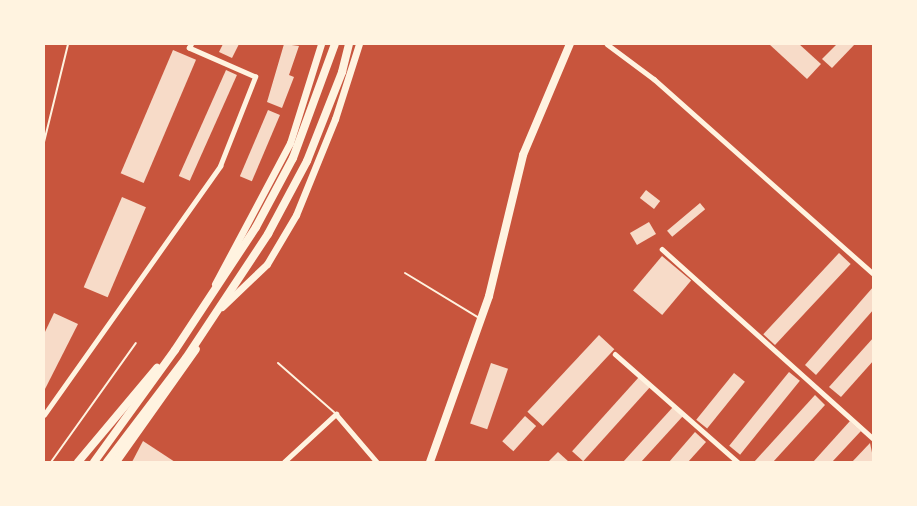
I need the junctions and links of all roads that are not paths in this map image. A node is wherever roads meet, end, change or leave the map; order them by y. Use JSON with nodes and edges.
{"nodes":[{"id":1,"x":68,"y":44,"type":"edge"},
{"id":2,"x":191,"y":44,"type":"edge"},
{"id":3,"x":321,"y":44,"type":"edge"},
{"id":4,"x":335,"y":44,"type":"edge"},
{"id":5,"x":349,"y":44,"type":"edge"},
{"id":6,"x":359,"y":44,"type":"edge"},
{"id":7,"x":570,"y":44,"type":"edge"},
{"id":8,"x":607,"y":44,"type":"edge"},
{"id":9,"x":44,"y":142,"type":"edge"},
{"id":10,"x":662,"y":249,"type":"dead end"},
{"id":11,"x":405,"y":273,"type":"dead end"},
{"id":12,"x":873,"y":274,"type":"edge"},
{"id":13,"x":202,"y":309,"type":"junction"},
{"id":14,"x":214,"y":315,"type":"junction"},
{"id":15,"x":481,"y":320,"type":"junction"},
{"id":16,"x":204,"y":331,"type":"junction"},
{"id":17,"x":136,"y":343,"type":"dead end"},
{"id":18,"x":175,"y":350,"type":"junction"},
{"id":19,"x":615,"y":354,"type":"dead end"},
{"id":20,"x":278,"y":363,"type":"dead end"},
{"id":21,"x":336,"y":414,"type":"junction"},
{"id":22,"x":44,"y":415,"type":"edge"},
{"id":23,"x":873,"y":439,"type":"edge"},
{"id":24,"x":51,"y":462,"type":"edge"},
{"id":25,"x":78,"y":462,"type":"edge"},
{"id":26,"x":94,"y":462,"type":"edge"},
{"id":27,"x":107,"y":462,"type":"edge"},
{"id":28,"x":116,"y":462,"type":"edge"},
{"id":29,"x":284,"y":462,"type":"edge"},
{"id":30,"x":378,"y":462,"type":"edge"},
{"id":31,"x":430,"y":462,"type":"edge"},
{"id":32,"x":738,"y":462,"type":"edge"}],
"edges":[{"from":1,"to":9,"type":"lane"},
{"from":2,"to":22,"type":"street"},
{"from":3,"to":13,"type":"main road"},
{"from":4,"to":13,"type":"main road"},
{"from":5,"to":14,"type":"main road"},
{"from":6,"to":14,"type":"main road"},
{"from":7,"to":15,"type":"main road"},
{"from":8,"to":12,"type":"street"},
{"from":10,"to":23,"type":"street"},
{"from":11,"to":15,"type":"lane"},
{"from":13,"to":18,"type":"main road"},
{"from":14,"to":16,"type":"main road"},
{"from":15,"to":31,"type":"main road"},
{"from":16,"to":27,"type":"main road"},
{"from":16,"to":28,"type":"main road"},
{"from":17,"to":24,"type":"lane"},
{"from":18,"to":25,"type":"main road"},
{"from":18,"to":26,"type":"main road"},
{"from":19,"to":32,"type":"street"},
{"from":20,"to":21,"type":"lane"},
{"from":21,"to":29,"type":"street"},
{"from":21,"to":30,"type":"street"}]}
